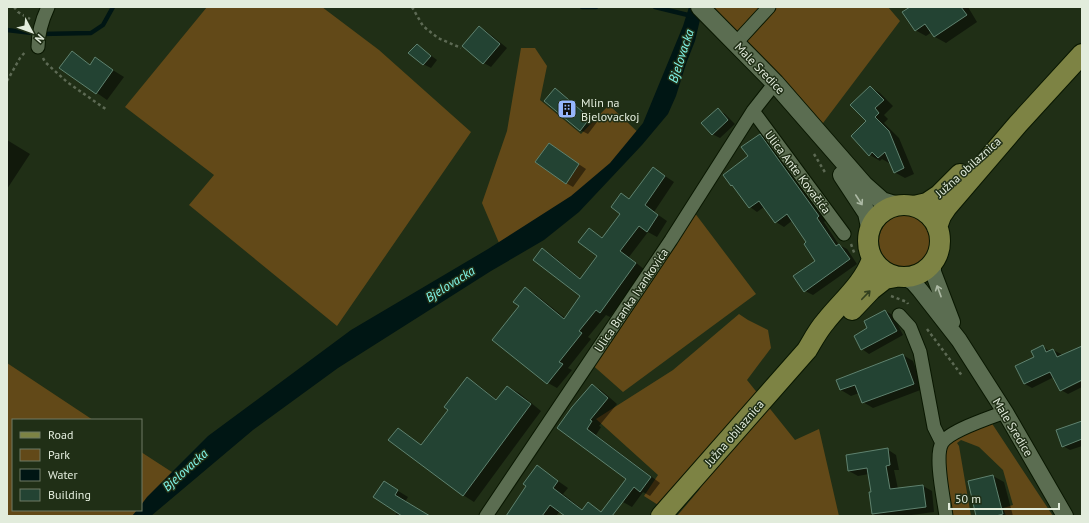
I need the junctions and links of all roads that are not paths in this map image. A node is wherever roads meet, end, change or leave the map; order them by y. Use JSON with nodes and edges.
{"nodes":[{"id":1,"x":48,"y":7,"type":"edge"},
{"id":2,"x":769,"y":7,"type":"edge"},
{"id":3,"x":704,"y":11,"type":"edge"},
{"id":4,"x":38,"y":43,"type":"road end"},
{"id":5,"x":736,"y":44,"type":"junction"},
{"id":6,"x":1082,"y":54,"type":"edge"},
{"id":7,"x":775,"y":83,"type":"junction"},
{"id":8,"x":753,"y":111,"type":"junction"},
{"id":9,"x":1018,"y":124,"type":"junction"},
{"id":10,"x":816,"y":131,"type":"junction"},
{"id":11,"x":895,"y":205,"type":"junction"},
{"id":12,"x":914,"y":206,"type":"junction"},
{"id":13,"x":870,"y":226,"type":"junction"},
{"id":14,"x":937,"y":226,"type":"junction"},
{"id":15,"x":844,"y":234,"type":"dead end"},
{"id":16,"x":872,"y":259,"type":"junction"},
{"id":17,"x":933,"y":262,"type":"junction"},
{"id":18,"x":900,"y":277,"type":"junction"},
{"id":19,"x":900,"y":315,"type":"dead end"},
{"id":20,"x":959,"y":340,"type":"junction"},
{"id":21,"x":807,"y":350,"type":"junction"},
{"id":22,"x":1005,"y":412,"type":"junction"},
{"id":23,"x":942,"y":443,"type":"junction"},
{"id":24,"x":486,"y":516,"type":"edge"},
{"id":25,"x":661,"y":516,"type":"edge"},
{"id":26,"x":946,"y":516,"type":"edge"},
{"id":27,"x":1065,"y":516,"type":"edge"}],
"edges":[{"from":1,"to":4,"type":"street"},
{"from":2,"to":5,"type":"street"},
{"from":3,"to":5,"type":"main road","name":"Male Sredice"},
{"from":5,"to":7,"type":"main road","name":"Male Sredice"},
{"from":6,"to":9,"type":"main road","name":"Južna obilaznica"},
{"from":7,"to":8,"type":"street","name":"Ulica Branka Ivankovića"},
{"from":7,"to":10,"type":"main road","name":"Male Sredice"},
{"from":8,"to":15,"type":"street","name":"Ulica Ante Kovačića"},
{"from":8,"to":24,"type":"street","name":"Ulica Branka Ivankovića"},
{"from":9,"to":12,"type":"main road","name":"Južna obilaznica"},
{"from":9,"to":14,"type":"main road","name":"Južna obilaznica"},
{"from":10,"to":11,"type":"main road","name":"Male Sredice"},
{"from":10,"to":13,"type":"main road","name":"Male Sredice","one_way":true},
{"from":11,"to":12,"type":"main road"},
{"from":11,"to":13,"type":"main road"},
{"from":12,"to":14,"type":"main road"},
{"from":13,"to":16,"type":"main road"},
{"from":14,"to":17,"type":"main road"},
{"from":16,"to":18,"type":"main road"},
{"from":16,"to":21,"type":"main road","name":"Južna obilaznica"},
{"from":17,"to":18,"type":"main road"},
{"from":20,"to":17,"type":"street","name":"Male Sredice","one_way":true},
{"from":18,"to":20,"type":"street","name":"Male Sredice"},
{"from":21,"to":18,"type":"main road","name":"Južna obilaznica","one_way":true},
{"from":19,"to":23,"type":"street"},
{"from":20,"to":22,"type":"street","name":"Male Sredice"},
{"from":21,"to":25,"type":"main road","name":"Južna obilaznica"},
{"from":22,"to":23,"type":"street"},
{"from":22,"to":27,"type":"street","name":"Male Sredice"},
{"from":23,"to":26,"type":"street"}]}
